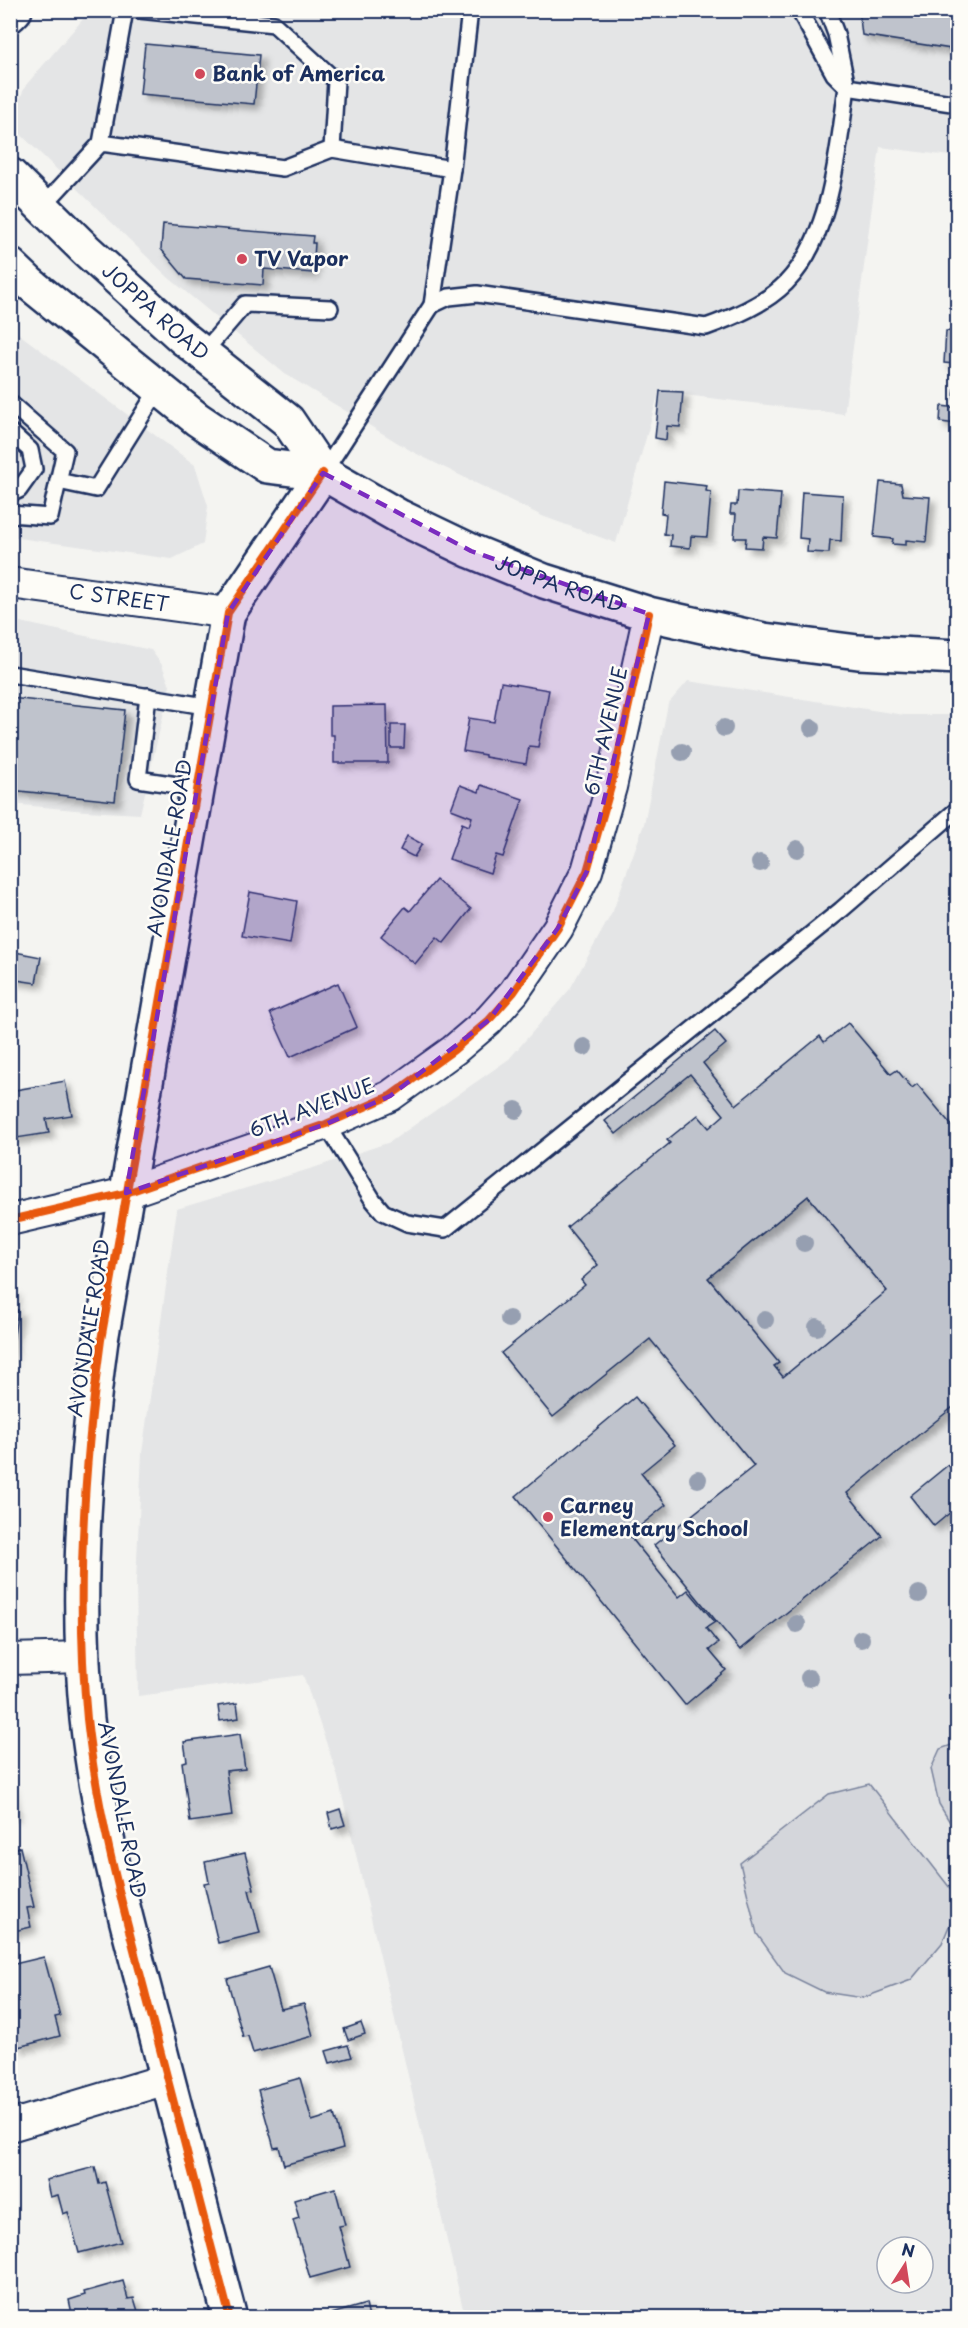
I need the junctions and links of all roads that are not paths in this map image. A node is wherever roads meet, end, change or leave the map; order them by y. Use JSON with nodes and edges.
{"nodes":[{"id":1,"x":15,"y":10,"type":"edge"},
{"id":2,"x":125,"y":10,"type":"edge"},
{"id":3,"x":138,"y":10,"type":"edge"},
{"id":4,"x":470,"y":10,"type":"edge"},
{"id":5,"x":799,"y":10,"type":"edge"},
{"id":6,"x":827,"y":10,"type":"edge"},
{"id":7,"x":10,"y":15,"type":"edge"},
{"id":8,"x":848,"y":87,"type":"junction"},
{"id":9,"x":957,"y":104,"type":"edge"},
{"id":10,"x":100,"y":143,"type":"junction"},
{"id":11,"x":332,"y":148,"type":"junction"},
{"id":12,"x":452,"y":169,"type":"junction"},
{"id":13,"x":10,"y":175,"type":"edge"},
{"id":14,"x":42,"y":207,"type":"junction"},
{"id":15,"x":17,"y":275,"type":"edge"},
{"id":16,"x":432,"y":305,"type":"junction"},
{"id":17,"x":330,"y":308,"type":"dead end"},
{"id":18,"x":203,"y":353,"type":"junction"},
{"id":19,"x":159,"y":388,"type":"junction"},
{"id":20,"x":10,"y":403,"type":"edge"},
{"id":21,"x":10,"y":432,"type":"edge"},
{"id":22,"x":323,"y":472,"type":"junction"},
{"id":23,"x":58,"y":481,"type":"junction"},
{"id":24,"x":10,"y":494,"type":"edge"},
{"id":25,"x":10,"y":514,"type":"edge"},
{"id":26,"x":10,"y":583,"type":"edge"},
{"id":27,"x":228,"y":613,"type":"junction"},
{"id":28,"x":649,"y":614,"type":"junction"},
{"id":29,"x":957,"y":657,"type":"edge"},
{"id":30,"x":10,"y":674,"type":"edge"},
{"id":31,"x":148,"y":696,"type":"junction"},
{"id":32,"x":211,"y":706,"type":"junction"},
{"id":33,"x":197,"y":788,"type":"junction"},
{"id":34,"x":957,"y":809,"type":"edge"},
{"id":35,"x":326,"y":1124,"type":"junction"},
{"id":36,"x":126,"y":1193,"type":"junction"},
{"id":37,"x":10,"y":1220,"type":"edge"},
{"id":38,"x":83,"y":1657,"type":"junction"},
{"id":39,"x":10,"y":1659,"type":"edge"},
{"id":40,"x":168,"y":2079,"type":"junction"},
{"id":41,"x":10,"y":2126,"type":"edge"},
{"id":42,"x":230,"y":2318,"type":"edge"}],
"edges":[{"from":1,"to":7,"type":"street"},
{"from":2,"to":10,"type":"lane"},
{"from":3,"to":11,"type":"lane"},
{"from":4,"to":12,"type":"lane"},
{"from":5,"to":8,"type":"lane"},
{"from":6,"to":8,"type":"lane"},
{"from":8,"to":9,"type":"lane"},
{"from":8,"to":16,"type":"lane"},
{"from":10,"to":11,"type":"lane"},
{"from":10,"to":14,"type":"lane"},
{"from":11,"to":12,"type":"lane"},
{"from":12,"to":16,"type":"lane"},
{"from":13,"to":14,"type":"street","name":"JOPPA ROAD"},
{"from":14,"to":18,"type":"street","name":"JOPPA ROAD"},
{"from":15,"to":19,"type":"street","name":"JOPPA ROAD"},
{"from":16,"to":22,"type":"lane"},
{"from":17,"to":18,"type":"lane"},
{"from":18,"to":22,"type":"street","name":"JOPPA ROAD"},
{"from":19,"to":22,"type":"street","name":"JOPPA ROAD"},
{"from":19,"to":23,"type":"lane"},
{"from":20,"to":23,"type":"lane"},
{"from":21,"to":24,"type":"lane"},
{"from":22,"to":27,"type":"street","name":"AVONDALE ROAD"},
{"from":22,"to":28,"type":"street","name":"JOPPA ROAD"},
{"from":23,"to":25,"type":"lane"},
{"from":26,"to":27,"type":"street","name":"C STREET"},
{"from":27,"to":32,"type":"street","name":"AVONDALE ROAD"},
{"from":28,"to":29,"type":"street","name":"JOPPA ROAD"},
{"from":28,"to":35,"type":"street","name":"6TH AVENUE"},
{"from":30,"to":31,"type":"lane"},
{"from":31,"to":32,"type":"lane"},
{"from":31,"to":33,"type":"lane"},
{"from":32,"to":33,"type":"street","name":"AVONDALE ROAD"},
{"from":33,"to":36,"type":"street","name":"AVONDALE ROAD"},
{"from":34,"to":35,"type":"lane"},
{"from":35,"to":36,"type":"street","name":"6TH AVENUE"},
{"from":36,"to":37,"type":"street","name":"6TH AVENUE"},
{"from":36,"to":38,"type":"street","name":"AVONDALE ROAD"},
{"from":38,"to":39,"type":"street"},
{"from":38,"to":40,"type":"street","name":"AVONDALE ROAD"},
{"from":40,"to":41,"type":"street"},
{"from":40,"to":42,"type":"street","name":"AVONDALE ROAD"}]}
